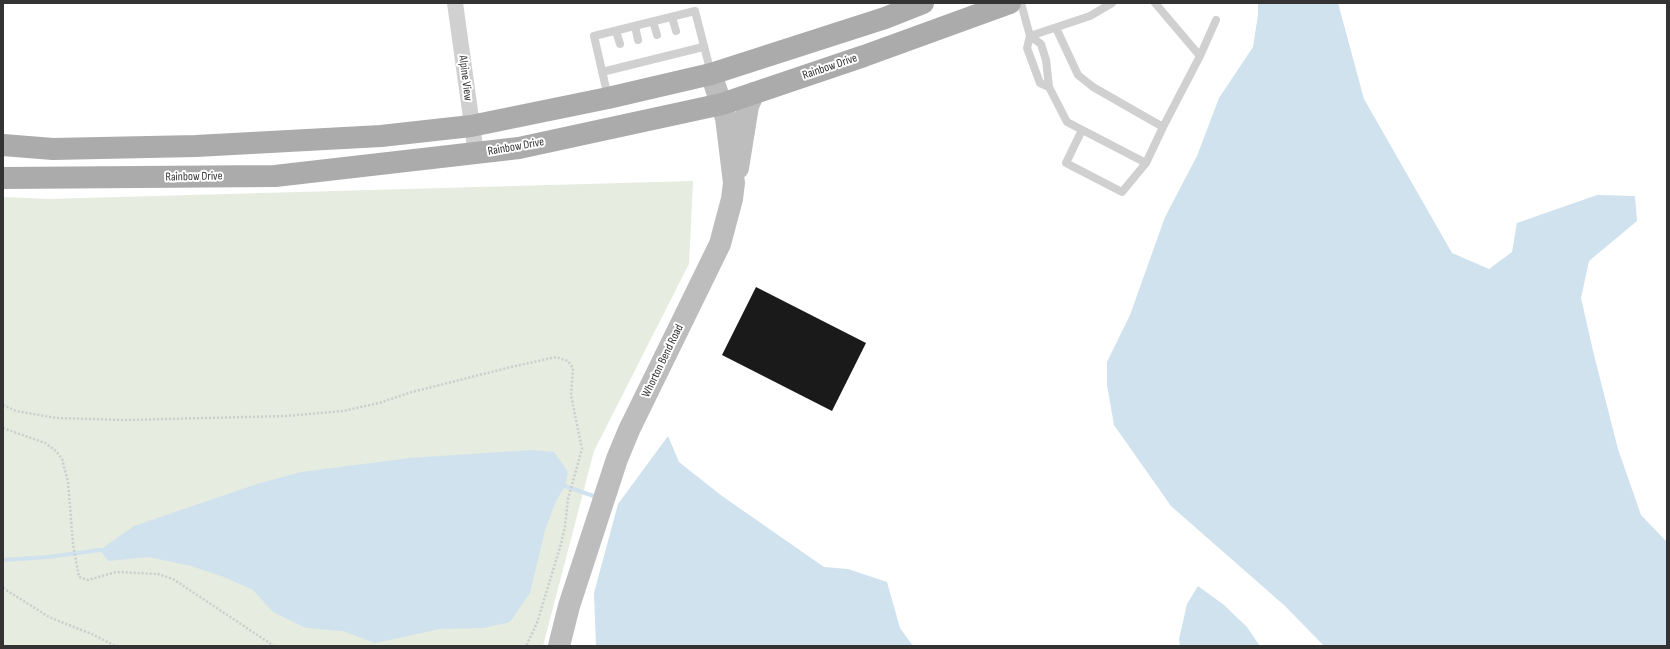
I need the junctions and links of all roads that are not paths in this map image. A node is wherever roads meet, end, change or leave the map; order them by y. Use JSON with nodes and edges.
{"nodes":[{"id":1,"x":455,"y":3,"type":"edge"},
{"id":2,"x":923,"y":3,"type":"edge"},
{"id":3,"x":1010,"y":3,"type":"edge"},
{"id":4,"x":1021,"y":3,"type":"edge"},
{"id":5,"x":1112,"y":3,"type":"edge"},
{"id":6,"x":1155,"y":3,"type":"edge"},
{"id":7,"x":672,"y":17,"type":"junction"},
{"id":8,"x":1216,"y":20,"type":"dead end"},
{"id":9,"x":653,"y":21,"type":"junction"},
{"id":10,"x":634,"y":26,"type":"junction"},
{"id":11,"x":1056,"y":28,"type":"junction"},
{"id":12,"x":616,"y":31,"type":"junction"},
{"id":13,"x":676,"y":31,"type":"dead end"},
{"id":14,"x":657,"y":35,"type":"dead end"},
{"id":15,"x":1030,"y":36,"type":"junction"},
{"id":16,"x":638,"y":40,"type":"dead end"},
{"id":17,"x":620,"y":44,"type":"dead end"},
{"id":18,"x":703,"y":47,"type":"junction"},
{"id":19,"x":1200,"y":56,"type":"junction"},
{"id":20,"x":602,"y":72,"type":"junction"},
{"id":21,"x":711,"y":74,"type":"junction"},
{"id":22,"x":1049,"y":87,"type":"junction"},
{"id":23,"x":754,"y":93,"type":"junction"},
{"id":24,"x":608,"y":98,"type":"junction"},
{"id":25,"x":722,"y":104,"type":"junction"},
{"id":26,"x":471,"y":126,"type":"junction"},
{"id":27,"x":1163,"y":127,"type":"junction"},
{"id":28,"x":1082,"y":130,"type":"junction"},
{"id":29,"x":3,"y":145,"type":"edge"},
{"id":30,"x":476,"y":154,"type":"junction"},
{"id":31,"x":1146,"y":163,"type":"junction"},
{"id":32,"x":3,"y":178,"type":"edge"},
{"id":33,"x":734,"y":183,"type":"junction"},
{"id":34,"x":559,"y":646,"type":"edge"}],
"edges":[{"from":1,"to":26,"type":"street","name":"Alpine View"},
{"from":2,"to":21,"type":"main road"},
{"from":3,"to":23,"type":"main road","name":"Rainbow Drive"},
{"from":4,"to":15,"type":"lane"},
{"from":5,"to":11,"type":"lane"},
{"from":6,"to":19,"type":"lane"},
{"from":7,"to":9,"type":"lane"},
{"from":7,"to":13,"type":"lane"},
{"from":7,"to":18,"type":"lane"},
{"from":8,"to":19,"type":"lane"},
{"from":9,"to":10,"type":"lane"},
{"from":9,"to":14,"type":"lane"},
{"from":10,"to":12,"type":"lane"},
{"from":10,"to":16,"type":"lane"},
{"from":11,"to":15,"type":"lane"},
{"from":11,"to":27,"type":"lane"},
{"from":12,"to":17,"type":"lane"},
{"from":12,"to":20,"type":"lane"},
{"from":15,"to":22,"type":"lane"},
{"from":15,"to":22,"type":"lane"},
{"from":18,"to":20,"type":"lane"},
{"from":18,"to":21,"type":"lane"},
{"from":19,"to":27,"type":"lane"},
{"from":20,"to":24,"type":"lane"},
{"from":21,"to":24,"type":"main road"},
{"from":21,"to":25,"type":"main road","name":"Whorton Bend Road"},
{"from":22,"to":28,"type":"lane"},
{"from":23,"to":25,"type":"main road","name":"Rainbow Drive"},
{"from":23,"to":33,"type":"main road"},
{"from":24,"to":26,"type":"main road"},
{"from":25,"to":30,"type":"main road","name":"Rainbow Drive"},
{"from":25,"to":33,"type":"main road","name":"Whorton Bend Road"},
{"from":26,"to":29,"type":"main road"},
{"from":26,"to":30,"type":"street","name":"Alpine View"},
{"from":27,"to":31,"type":"lane"},
{"from":28,"to":31,"type":"lane"},
{"from":28,"to":31,"type":"lane"},
{"from":30,"to":32,"type":"main road","name":"Rainbow Drive"},
{"from":33,"to":34,"type":"main road","name":"Whorton Bend Road"}]}
